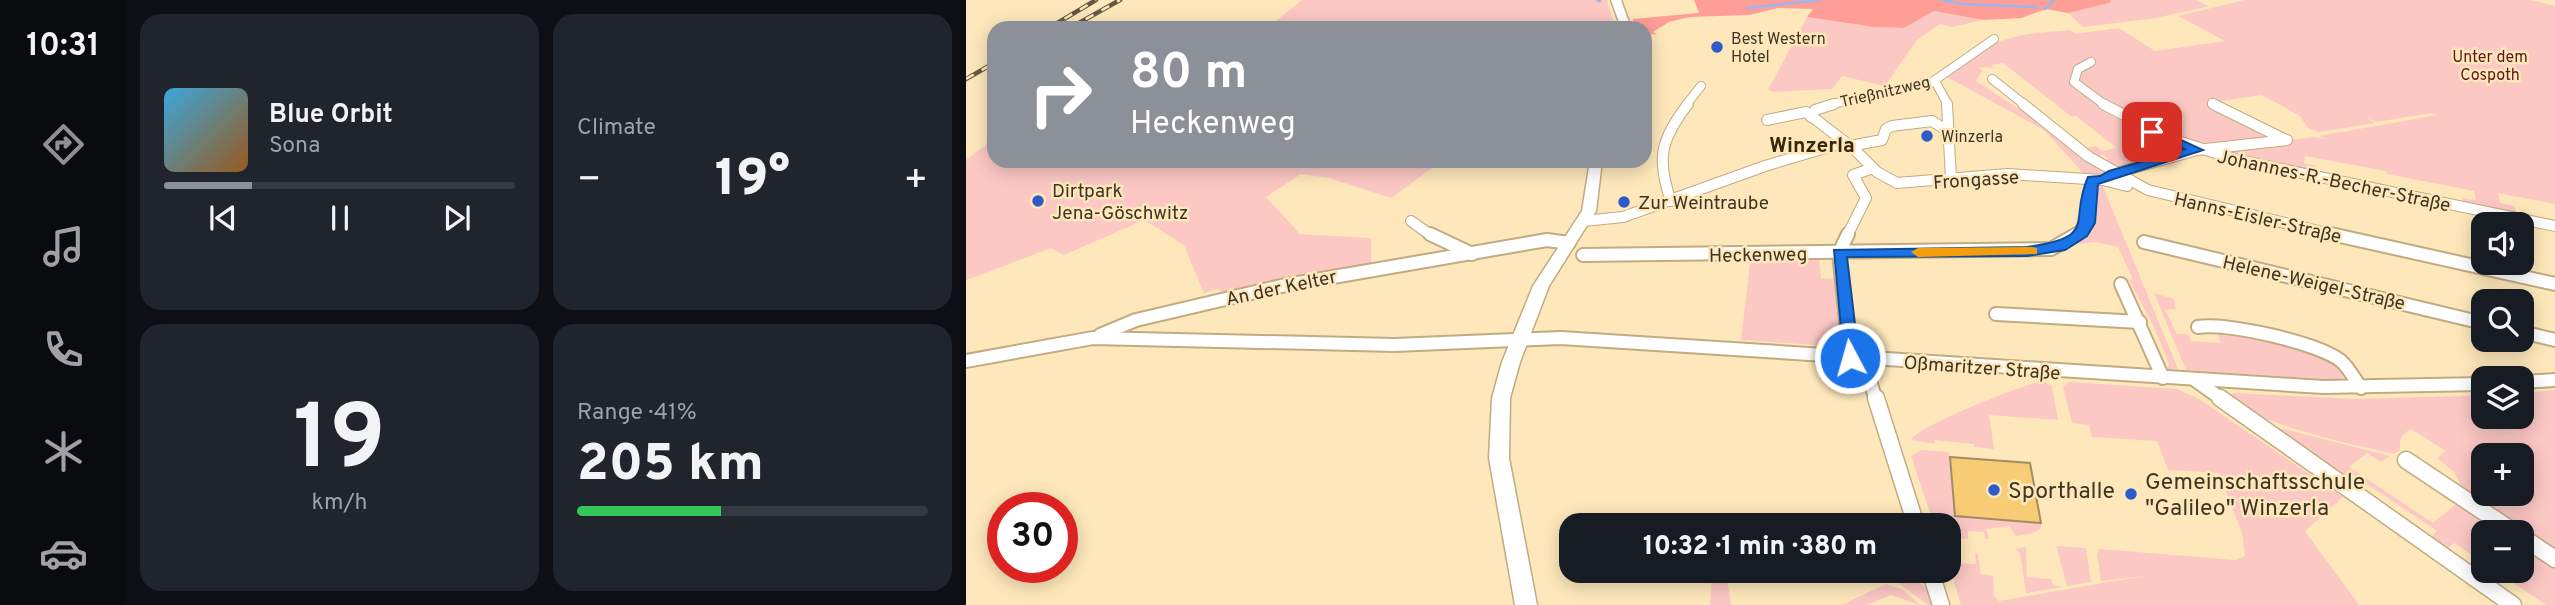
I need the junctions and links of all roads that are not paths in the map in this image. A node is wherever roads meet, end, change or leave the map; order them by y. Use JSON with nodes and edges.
{"nodes":[{"id":1,"x":1616,"y":0,"type":"edge"},
{"id":2,"x":1624,"y":21,"type":"edge"},
{"id":3,"x":1994,"y":39,"type":"dead end"},
{"id":4,"x":2091,"y":62,"type":"dead end"},
{"id":5,"x":1992,"y":79,"type":"dead end"},
{"id":6,"x":1935,"y":81,"type":"junction"},
{"id":7,"x":1701,"y":86,"type":"dead end"},
{"id":8,"x":2212,"y":103,"type":"dead end"},
{"id":9,"x":1811,"y":117,"type":"junction"},
{"id":10,"x":1767,"y":120,"type":"dead end"},
{"id":11,"x":1951,"y":133,"type":"junction"},
{"id":12,"x":1847,"y":144,"type":"junction"},
{"id":13,"x":2197,"y":150,"type":"junction"},
{"id":14,"x":1596,"y":168,"type":"edge"},
{"id":15,"x":1873,"y":168,"type":"junction"},
{"id":16,"x":2113,"y":173,"type":"junction"},
{"id":17,"x":1951,"y":178,"type":"junction"},
{"id":18,"x":2097,"y":180,"type":"junction"},
{"id":19,"x":2148,"y":190,"type":"junction"},
{"id":20,"x":1671,"y":201,"type":"junction"},
{"id":21,"x":1410,"y":221,"type":"dead end"},
{"id":22,"x":1584,"y":221,"type":"junction"},
{"id":23,"x":2555,"y":226,"type":"edge"},
{"id":24,"x":2144,"y":242,"type":"dead end"},
{"id":25,"x":1569,"y":243,"type":"junction"},
{"id":26,"x":1839,"y":253,"type":"junction"},
{"id":27,"x":1472,"y":254,"type":"junction"},
{"id":28,"x":1583,"y":255,"type":"dead end"},
{"id":29,"x":2121,"y":284,"type":"dead end"},
{"id":30,"x":2555,"y":284,"type":"edge"},
{"id":31,"x":1996,"y":314,"type":"dead end"},
{"id":32,"x":2471,"y":320,"type":"edge"},
{"id":33,"x":2140,"y":322,"type":"junction"},
{"id":34,"x":2198,"y":327,"type":"dead end"},
{"id":35,"x":2534,"y":335,"type":"edge"},
{"id":36,"x":1093,"y":338,"type":"junction"},
{"id":37,"x":1519,"y":340,"type":"junction"},
{"id":38,"x":2555,"y":341,"type":"edge"},
{"id":39,"x":1856,"y":358,"type":"junction"},
{"id":40,"x":966,"y":361,"type":"edge"},
{"id":41,"x":2163,"y":378,"type":"junction"},
{"id":42,"x":2194,"y":380,"type":"junction"},
{"id":43,"x":2555,"y":380,"type":"edge"},
{"id":44,"x":2534,"y":381,"type":"edge"},
{"id":45,"x":2471,"y":384,"type":"edge"},
{"id":46,"x":2361,"y":388,"type":"junction"},
{"id":47,"x":2406,"y":460,"type":"dead end"},
{"id":48,"x":1912,"y":513,"type":"edge"},
{"id":49,"x":2496,"y":520,"type":"edge"},
{"id":50,"x":2534,"y":545,"type":"edge"},
{"id":51,"x":2555,"y":559,"type":"edge"},
{"id":52,"x":1934,"y":583,"type":"edge"},
{"id":53,"x":1526,"y":605,"type":"edge"},
{"id":54,"x":1941,"y":605,"type":"edge"},
{"id":55,"x":2513,"y":605,"type":"edge"}],
"edges":[{"from":1,"to":2,"type":"street"},
{"from":3,"to":6,"type":"street","name":"Trießnitzweg"},
{"from":4,"to":13,"type":"street","name":"Johannes-R.-Becher-Straße"},
{"from":5,"to":16,"type":"street","name":"Hanns-Eisler-Straße"},
{"from":6,"to":9,"type":"street","name":"Trießnitzweg"},
{"from":6,"to":11,"type":"street"},
{"from":7,"to":20,"type":"street"},
{"from":8,"to":13,"type":"street"},
{"from":9,"to":10,"type":"street","name":"Trießnitzweg"},
{"from":9,"to":12,"type":"street","name":"Trießnitzweg"},
{"from":11,"to":12,"type":"street"},
{"from":11,"to":17,"type":"street"},
{"from":12,"to":15,"type":"street","name":"Frongasse"},
{"from":12,"to":20,"type":"street"},
{"from":13,"to":16,"type":"street"},
{"from":13,"to":23,"type":"street","name":"Johannes-R.-Becher-Straße"},
{"from":14,"to":22,"type":"street"},
{"from":15,"to":17,"type":"street","name":"Frongasse"},
{"from":15,"to":26,"type":"street"},
{"from":16,"to":18,"type":"street"},
{"from":16,"to":19,"type":"street","name":"Hanns-Eisler-Straße"},
{"from":17,"to":18,"type":"street","name":"Frongasse"},
{"from":18,"to":19,"type":"street","name":"Frongasse"},
{"from":18,"to":26,"type":"street","name":"Heckenweg"},
{"from":19,"to":30,"type":"street","name":"Hanns-Eisler-Straße"},
{"from":20,"to":22,"type":"street"},
{"from":21,"to":27,"type":"street"},
{"from":22,"to":25,"type":"street"},
{"from":24,"to":32,"type":"street","name":"Helene-Weigel-Straße"},
{"from":25,"to":27,"type":"street","name":"An der Kelter"},
{"from":25,"to":37,"type":"street"},
{"from":26,"to":28,"type":"street","name":"Heckenweg"},
{"from":26,"to":39,"type":"street"},
{"from":27,"to":36,"type":"street","name":"An der Kelter"},
{"from":29,"to":33,"type":"street"},
{"from":31,"to":33,"type":"street"},
{"from":33,"to":41,"type":"street"},
{"from":34,"to":46,"type":"street"},
{"from":35,"to":38,"type":"street"},
{"from":36,"to":37,"type":"street","name":"Oßmaritzer Straße"},
{"from":36,"to":40,"type":"street"},
{"from":37,"to":39,"type":"street","name":"Oßmaritzer Straße"},
{"from":37,"to":53,"type":"street"},
{"from":39,"to":41,"type":"street","name":"Oßmaritzer Straße"},
{"from":39,"to":48,"type":"street"},
{"from":41,"to":42,"type":"street","name":"Oßmaritzer Straße"},
{"from":42,"to":46,"type":"street","name":"Oßmaritzer Straße"},
{"from":42,"to":55,"type":"street"},
{"from":43,"to":44,"type":"street"},
{"from":45,"to":46,"type":"street","name":"Oßmaritzer Straße"},
{"from":47,"to":49,"type":"street"},
{"from":50,"to":51,"type":"street"},
{"from":52,"to":54,"type":"street"}]}
